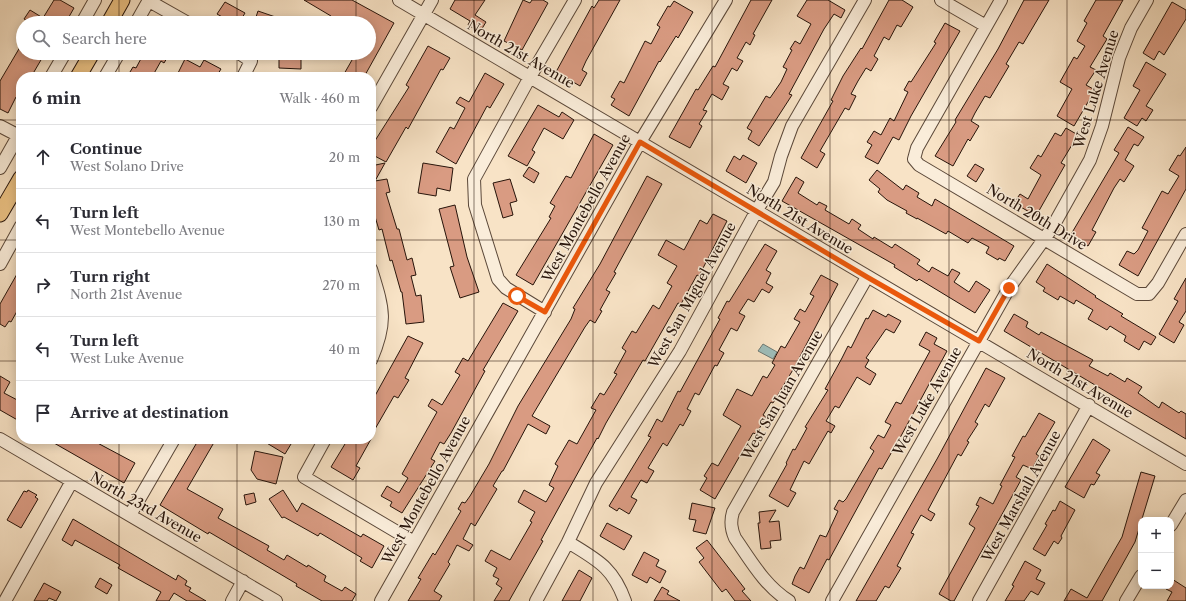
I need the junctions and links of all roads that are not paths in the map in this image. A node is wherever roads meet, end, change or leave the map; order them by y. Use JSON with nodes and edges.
{"nodes":[{"id":1,"x":94,"y":0,"type":"edge"},
{"id":2,"x":122,"y":0,"type":"edge"},
{"id":3,"x":149,"y":0,"type":"edge"},
{"id":4,"x":400,"y":0,"type":"edge"},
{"id":5,"x":432,"y":0,"type":"edge"},
{"id":6,"x":575,"y":0,"type":"edge"},
{"id":7,"x":726,"y":0,"type":"edge"},
{"id":8,"x":865,"y":0,"type":"edge"},
{"id":9,"x":941,"y":0,"type":"edge"},
{"id":10,"x":1001,"y":0,"type":"edge"},
{"id":11,"x":1148,"y":0,"type":"edge"},
{"id":12,"x":424,"y":15,"type":"junction"},
{"id":13,"x":86,"y":16,"type":"edge"},
{"id":14,"x":113,"y":16,"type":"edge"},
{"id":15,"x":140,"y":16,"type":"edge"},
{"id":16,"x":176,"y":16,"type":"edge"},
{"id":17,"x":986,"y":26,"type":"junction"},
{"id":18,"x":61,"y":60,"type":"edge"},
{"id":19,"x":88,"y":60,"type":"edge"},
{"id":20,"x":115,"y":60,"type":"edge"},
{"id":21,"x":250,"y":60,"type":"edge"},
{"id":22,"x":54,"y":72,"type":"edge"},
{"id":23,"x":81,"y":72,"type":"edge"},
{"id":24,"x":108,"y":72,"type":"edge"},
{"id":25,"x":246,"y":72,"type":"edge"},
{"id":26,"x":530,"y":77,"type":"junction"},
{"id":27,"x":376,"y":98,"type":"edge"},
{"id":28,"x":0,"y":126,"type":"edge"},
{"id":29,"x":16,"y":132,"type":"edge"},
{"id":30,"x":16,"y":141,"type":"edge"},
{"id":31,"x":640,"y":142,"type":"junction"},
{"id":32,"x":0,"y":168,"type":"edge"},
{"id":33,"x":16,"y":187,"type":"edge"},
{"id":34,"x":757,"y":210,"type":"junction"},
{"id":35,"x":0,"y":214,"type":"edge"},
{"id":36,"x":1186,"y":234,"type":"edge"},
{"id":37,"x":16,"y":235,"type":"edge"},
{"id":38,"x":1044,"y":240,"type":"junction"},
{"id":39,"x":0,"y":264,"type":"edge"},
{"id":40,"x":867,"y":277,"type":"junction"},
{"id":41,"x":376,"y":286,"type":"edge"},
{"id":42,"x":545,"y":312,"type":"junction"},
{"id":43,"x":377,"y":325,"type":"edge"},
{"id":44,"x":979,"y":341,"type":"junction"},
{"id":45,"x":1089,"y":405,"type":"junction"},
{"id":46,"x":0,"y":439,"type":"edge"},
{"id":47,"x":171,"y":444,"type":"edge"},
{"id":48,"x":322,"y":444,"type":"edge"},
{"id":49,"x":1186,"y":464,"type":"edge"},
{"id":50,"x":72,"y":481,"type":"junction"},
{"id":51,"x":1186,"y":500,"type":"edge"},
{"id":52,"x":130,"y":515,"type":"junction"},
{"id":53,"x":1174,"y":520,"type":"edge"},
{"id":54,"x":414,"y":542,"type":"junction"},
{"id":55,"x":568,"y":542,"type":"junction"},
{"id":56,"x":243,"y":581,"type":"junction"},
{"id":57,"x":1138,"y":581,"type":"edge"},
{"id":58,"x":5,"y":601,"type":"edge"},
{"id":59,"x":232,"y":601,"type":"edge"},
{"id":60,"x":276,"y":601,"type":"edge"},
{"id":61,"x":381,"y":601,"type":"edge"},
{"id":62,"x":536,"y":601,"type":"edge"},
{"id":63,"x":625,"y":601,"type":"edge"},
{"id":64,"x":789,"y":601,"type":"edge"},
{"id":65,"x":832,"y":601,"type":"edge"},
{"id":66,"x":979,"y":601,"type":"edge"},
{"id":67,"x":1126,"y":601,"type":"edge"}],
"edges":[{"from":1,"to":13,"type":"street"},
{"from":2,"to":14,"type":"main road"},
{"from":3,"to":15,"type":"street"},
{"from":3,"to":16,"type":"street"},
{"from":4,"to":12,"type":"street","name":"North 21st Avenue"},
{"from":5,"to":12,"type":"street"},
{"from":6,"to":26,"type":"street"},
{"from":7,"to":31,"type":"street","name":"West Montebello Avenue"},
{"from":8,"to":34,"type":"street","name":"West San Miguel Avenue"},
{"from":9,"to":17,"type":"street"},
{"from":10,"to":17,"type":"street"},
{"from":11,"to":38,"type":"street","name":"West Luke Avenue"},
{"from":12,"to":26,"type":"street","name":"North 21st Avenue"},
{"from":12,"to":27,"type":"street"},
{"from":17,"to":38,"type":"street","name":"North 20th Drive"},
{"from":18,"to":22,"type":"street"},
{"from":19,"to":23,"type":"main road"},
{"from":20,"to":24,"type":"street"},
{"from":21,"to":25,"type":"street"},
{"from":26,"to":31,"type":"street","name":"North 21st Avenue"},
{"from":26,"to":42,"type":"street"},
{"from":28,"to":29,"type":"street"},
{"from":30,"to":32,"type":"street"},
{"from":31,"to":34,"type":"street","name":"North 21st Avenue"},
{"from":31,"to":42,"type":"street","name":"West Montebello Avenue"},
{"from":33,"to":35,"type":"main road"},
{"from":34,"to":40,"type":"street","name":"North 21st Avenue"},
{"from":34,"to":55,"type":"street","name":"West San Miguel Avenue"},
{"from":36,"to":38,"type":"street","name":"North 20th Drive"},
{"from":37,"to":39,"type":"street"},
{"from":38,"to":44,"type":"street","name":"West Luke Avenue"},
{"from":40,"to":44,"type":"street","name":"North 21st Avenue"},
{"from":40,"to":64,"type":"street","name":"West San Juan Avenue"},
{"from":41,"to":43,"type":"street"},
{"from":42,"to":54,"type":"street","name":"West Montebello Avenue"},
{"from":44,"to":45,"type":"street","name":"North 21st Avenue"},
{"from":44,"to":65,"type":"street","name":"West Luke Avenue"},
{"from":45,"to":49,"type":"street","name":"North 21st Avenue"},
{"from":45,"to":66,"type":"street","name":"West Marshall Avenue"},
{"from":46,"to":50,"type":"street","name":"North 23rd Avenue"},
{"from":47,"to":52,"type":"street"},
{"from":48,"to":54,"type":"street"},
{"from":50,"to":52,"type":"street","name":"North 23rd Avenue"},
{"from":50,"to":58,"type":"street"},
{"from":51,"to":53,"type":"street"},
{"from":52,"to":56,"type":"street","name":"North 23rd Avenue"},
{"from":54,"to":61,"type":"street","name":"West Montebello Avenue"},
{"from":55,"to":62,"type":"street","name":"West San Miguel Avenue"},
{"from":55,"to":63,"type":"street"},
{"from":56,"to":59,"type":"street"},
{"from":56,"to":60,"type":"street","name":"North 23rd Avenue"},
{"from":57,"to":67,"type":"street"}]}
